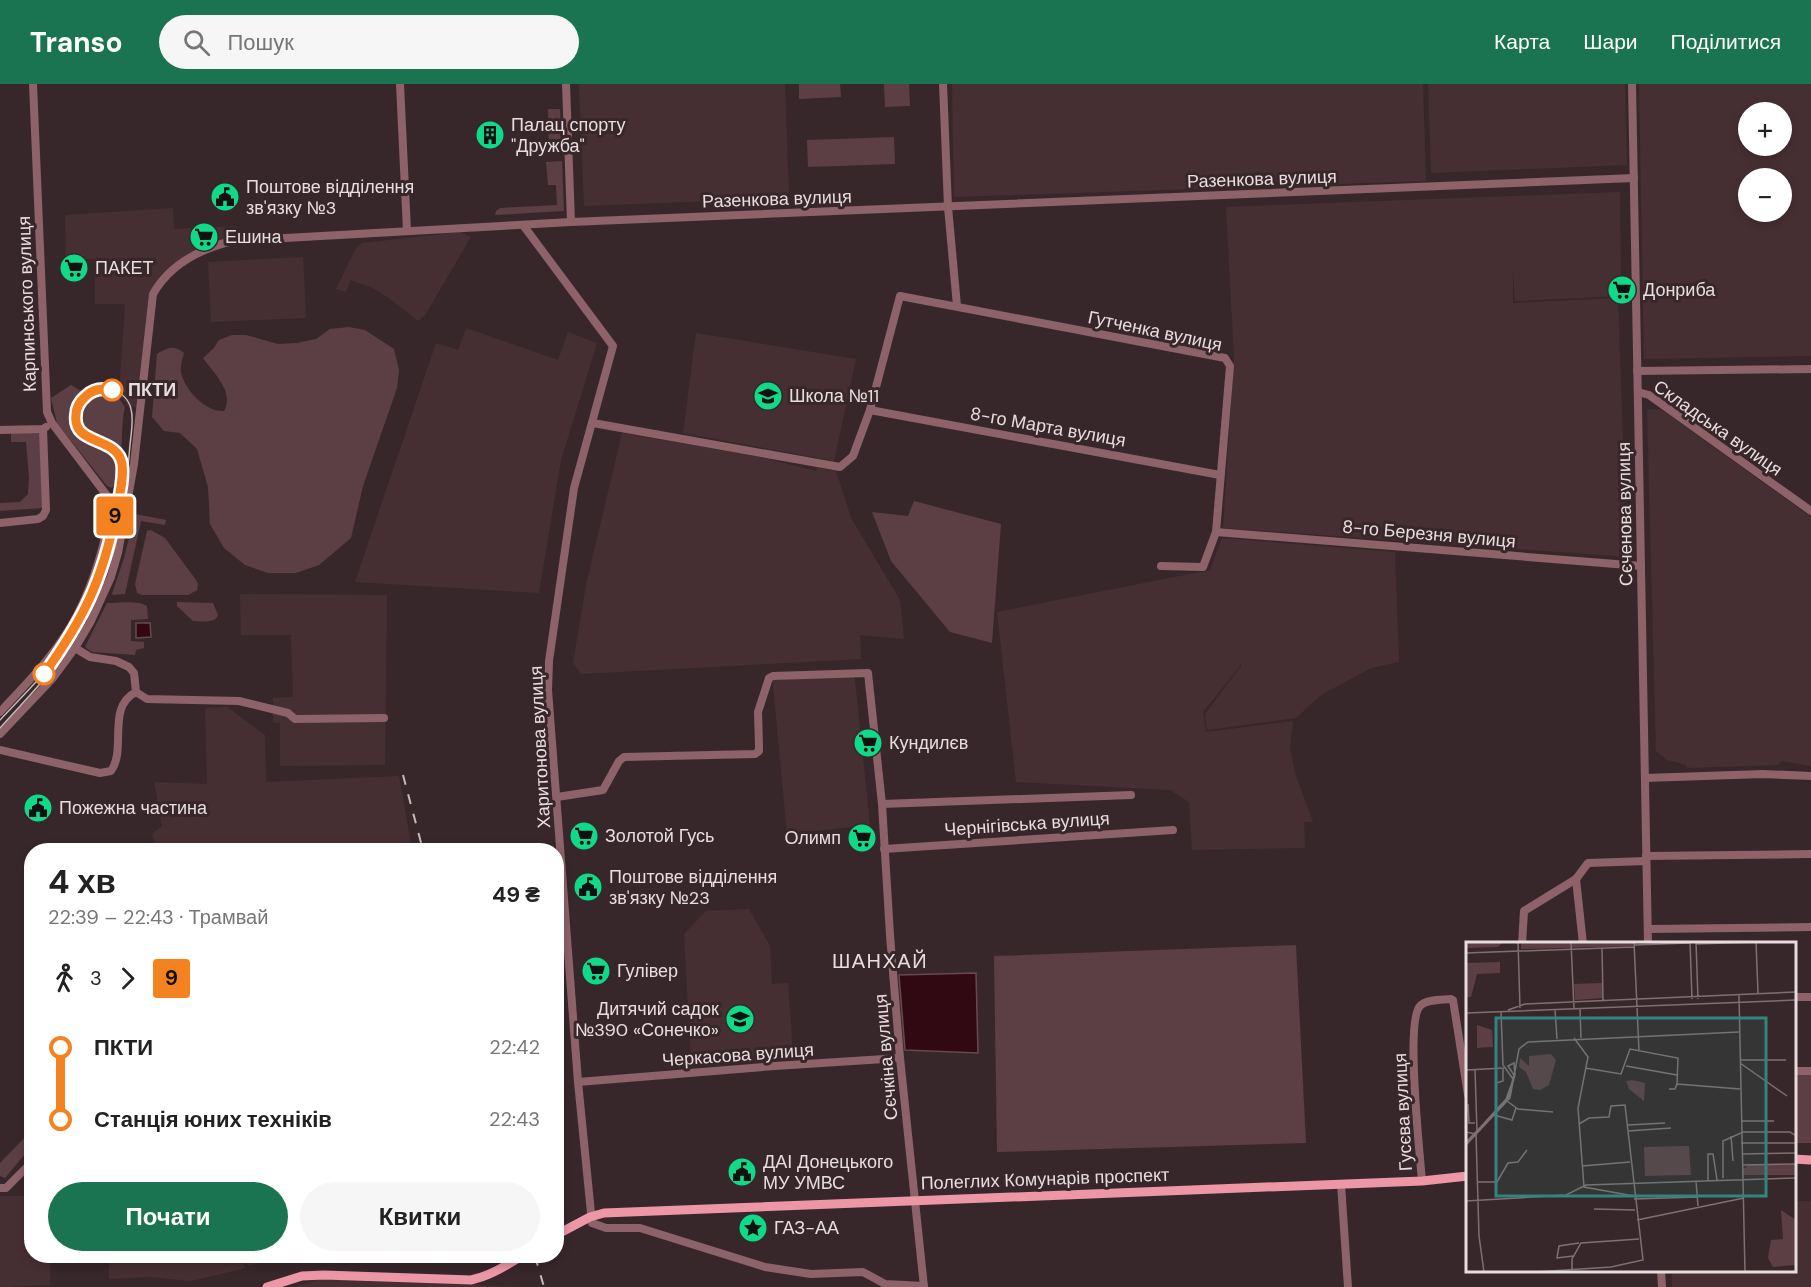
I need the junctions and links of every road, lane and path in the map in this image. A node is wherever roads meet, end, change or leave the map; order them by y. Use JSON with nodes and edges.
{"nodes":[{"id":1,"x":33,"y":84,"type":"edge"},
{"id":2,"x":400,"y":84,"type":"edge"},
{"id":3,"x":566,"y":84,"type":"edge"},
{"id":4,"x":943,"y":84,"type":"edge"},
{"id":5,"x":1632,"y":84,"type":"edge"},
{"id":6,"x":1634,"y":178,"type":"junction"},
{"id":7,"x":948,"y":207,"type":"junction"},
{"id":8,"x":571,"y":222,"type":"junction"},
{"id":9,"x":523,"y":225,"type":"junction"},
{"id":10,"x":407,"y":231,"type":"junction"},
{"id":11,"x":957,"y":306,"type":"junction"},
{"id":12,"x":1811,"y":369,"type":"edge"},
{"id":13,"x":1637,"y":371,"type":"junction"},
{"id":14,"x":1638,"y":392,"type":"junction"},
{"id":15,"x":870,"y":410,"type":"junction"},
{"id":16,"x":52,"y":423,"type":"junction"},
{"id":17,"x":592,"y":423,"type":"junction"},
{"id":18,"x":43,"y":429,"type":"junction"},
{"id":19,"x":0,"y":430,"type":"edge"},
{"id":20,"x":1220,"y":475,"type":"junction"},
{"id":21,"x":113,"y":501,"type":"junction"},
{"id":22,"x":128,"y":505,"type":"junction"},
{"id":23,"x":1811,"y":511,"type":"edge"},
{"id":24,"x":0,"y":523,"type":"edge"},
{"id":25,"x":1216,"y":532,"type":"junction"},
{"id":26,"x":1161,"y":566,"type":"dead end"},
{"id":27,"x":1641,"y":566,"type":"junction"},
{"id":28,"x":62,"y":640,"type":"junction"},
{"id":29,"x":75,"y":648,"type":"junction"},
{"id":30,"x":136,"y":692,"type":"junction"},
{"id":31,"x":0,"y":712,"type":"edge"},
{"id":32,"x":384,"y":718,"type":"dead end"},
{"id":33,"x":0,"y":734,"type":"edge"},
{"id":34,"x":0,"y":750,"type":"edge"},
{"id":35,"x":1811,"y":776,"type":"edge"},
{"id":36,"x":1645,"y":777,"type":"junction"},
{"id":37,"x":1131,"y":795,"type":"dead end"},
{"id":38,"x":557,"y":797,"type":"junction"},
{"id":39,"x":882,"y":804,"type":"junction"},
{"id":40,"x":1173,"y":830,"type":"dead end"},
{"id":41,"x":560,"y":843,"type":"edge"},
{"id":42,"x":884,"y":849,"type":"junction"},
{"id":43,"x":1811,"y":854,"type":"edge"},
{"id":44,"x":1646,"y":859,"type":"junction"},
{"id":45,"x":1576,"y":879,"type":"junction"},
{"id":46,"x":564,"y":892,"type":"edge"},
{"id":47,"x":1811,"y":927,"type":"edge"},
{"id":48,"x":1648,"y":929,"type":"junction"},
{"id":49,"x":1522,"y":940,"type":"edge"},
{"id":50,"x":1582,"y":942,"type":"edge"},
{"id":51,"x":1648,"y":942,"type":"edge"},
{"id":52,"x":900,"y":1059,"type":"junction"},
{"id":53,"x":578,"y":1082,"type":"junction"},
{"id":54,"x":1466,"y":1088,"type":"edge"},
{"id":55,"x":1796,"y":1159,"type":"edge"},
{"id":56,"x":1811,"y":1160,"type":"edge"},
{"id":57,"x":24,"y":1170,"type":"edge"},
{"id":58,"x":1466,"y":1176,"type":"edge"},
{"id":59,"x":1422,"y":1181,"type":"junction"},
{"id":60,"x":1341,"y":1184,"type":"junction"},
{"id":61,"x":0,"y":1188,"type":"edge"},
{"id":62,"x":915,"y":1200,"type":"junction"},
{"id":63,"x":590,"y":1217,"type":"junction"},
{"id":64,"x":564,"y":1231,"type":"edge"},
{"id":65,"x":509,"y":1263,"type":"edge"},
{"id":66,"x":1661,"y":1272,"type":"edge"},
{"id":67,"x":924,"y":1286,"type":"edge"},
{"id":68,"x":267,"y":1287,"type":"edge"},
{"id":69,"x":1348,"y":1287,"type":"edge"},
{"id":70,"x":1662,"y":1287,"type":"edge"}],
"edges":[{"from":1,"to":16,"type":"street","name":"Карпинського вулиця"},
{"from":2,"to":10,"type":"street"},
{"from":3,"to":8,"type":"street"},
{"from":4,"to":7,"type":"street"},
{"from":5,"to":6,"type":"street","name":"Сєченова вулиця"},
{"from":6,"to":7,"type":"street","name":"Разенкова вулиця"},
{"from":6,"to":13,"type":"street","name":"Сєченова вулиця"},
{"from":7,"to":8,"type":"street","name":"Разенкова вулиця"},
{"from":7,"to":11,"type":"street"},
{"from":8,"to":9,"type":"street","name":"Разенкова вулиця"},
{"from":9,"to":10,"type":"street","name":"Разенкова вулиця"},
{"from":9,"to":17,"type":"street","name":"Харитонова вулиця"},
{"from":10,"to":22,"type":"street","name":"Разенкова вулиця"},
{"from":11,"to":15,"type":"street","name":"Гутченка вулиця"},
{"from":11,"to":20,"type":"street","name":"Гутченка вулиця"},
{"from":12,"to":13,"type":"street","name":"Складська вулиця"},
{"from":13,"to":14,"type":"street","name":"Сєченова вулиця"},
{"from":14,"to":23,"type":"street","name":"Складська вулиця"},
{"from":14,"to":27,"type":"street","name":"Сєченова вулиця"},
{"from":15,"to":17,"type":"street"},
{"from":15,"to":20,"type":"street","name":"8-го Марта вулиця"},
{"from":16,"to":18,"type":"street"},
{"from":16,"to":21,"type":"street","name":"Карпинського вулиця"},
{"from":17,"to":38,"type":"street","name":"Харитонова вулиця"},
{"from":18,"to":19,"type":"street"},
{"from":18,"to":24,"type":"street"},
{"from":20,"to":25,"type":"street","name":"Гутченка вулиця"},
{"from":21,"to":22,"type":"street"},
{"from":21,"to":28,"type":"street"},
{"from":22,"to":29,"type":"street","name":"Разенкова вулиця"},
{"from":25,"to":26,"type":"street","name":"Гутченка вулиця"},
{"from":25,"to":27,"type":"street","name":"8-го Березня вулиця"},
{"from":27,"to":36,"type":"street","name":"Сєченова вулиця"},
{"from":28,"to":29,"type":"street"},
{"from":28,"to":31,"type":"street"},
{"from":29,"to":30,"type":"street"},
{"from":29,"to":33,"type":"street","name":"Разенкова вулиця"},
{"from":30,"to":32,"type":"street"},
{"from":30,"to":34,"type":"street"},
{"from":35,"to":36,"type":"street"},
{"from":36,"to":44,"type":"street","name":"Сєченова вулиця"},
{"from":37,"to":39,"type":"street","name":"Чернігівська вулиця"},
{"from":38,"to":39,"type":"street","name":"Сєчкіна вулиця"},
{"from":38,"to":41,"type":"street","name":"Харитонова вулиця"},
{"from":39,"to":42,"type":"street","name":"Сєчкіна вулиця"},
{"from":40,"to":42,"type":"street","name":"Чернігівська вулиця"},
{"from":42,"to":52,"type":"street","name":"Сєчкіна вулиця"},
{"from":43,"to":44,"type":"street"},
{"from":44,"to":45,"type":"street"},
{"from":44,"to":48,"type":"street","name":"Сєченова вулиця"},
{"from":45,"to":49,"type":"street"},
{"from":45,"to":50,"type":"street"},
{"from":46,"to":53,"type":"street","name":"Харитонова вулиця"},
{"from":47,"to":48,"type":"street"},
{"from":48,"to":51,"type":"street","name":"Сєченова вулиця"},
{"from":52,"to":53,"type":"street","name":"Черкасова вулиця"},
{"from":52,"to":62,"type":"street","name":"Сєчкіна вулиця"},
{"from":53,"to":63,"type":"street","name":"Харитонова вулиця"},
{"from":54,"to":59,"type":"street","name":"Гусєва вулиця"},
{"from":55,"to":56,"type":"main road"},
{"from":57,"to":61,"type":"street"},
{"from":58,"to":59,"type":"main road","name":"Полеглих Комунарів проспект"},
{"from":59,"to":60,"type":"main road","name":"Полеглих Комунарів проспект"},
{"from":60,"to":62,"type":"main road","name":"Полеглих Комунарів проспект"},
{"from":60,"to":69,"type":"street"},
{"from":62,"to":63,"type":"main road","name":"Полеглих Комунарів проспект"},
{"from":62,"to":67,"type":"street","name":"Сєчкіна вулиця"},
{"from":63,"to":64,"type":"main road","name":"Полеглих Комунарів проспект"},
{"from":63,"to":67,"type":"street"},
{"from":65,"to":68,"type":"main road"},
{"from":66,"to":70,"type":"street"}]}
